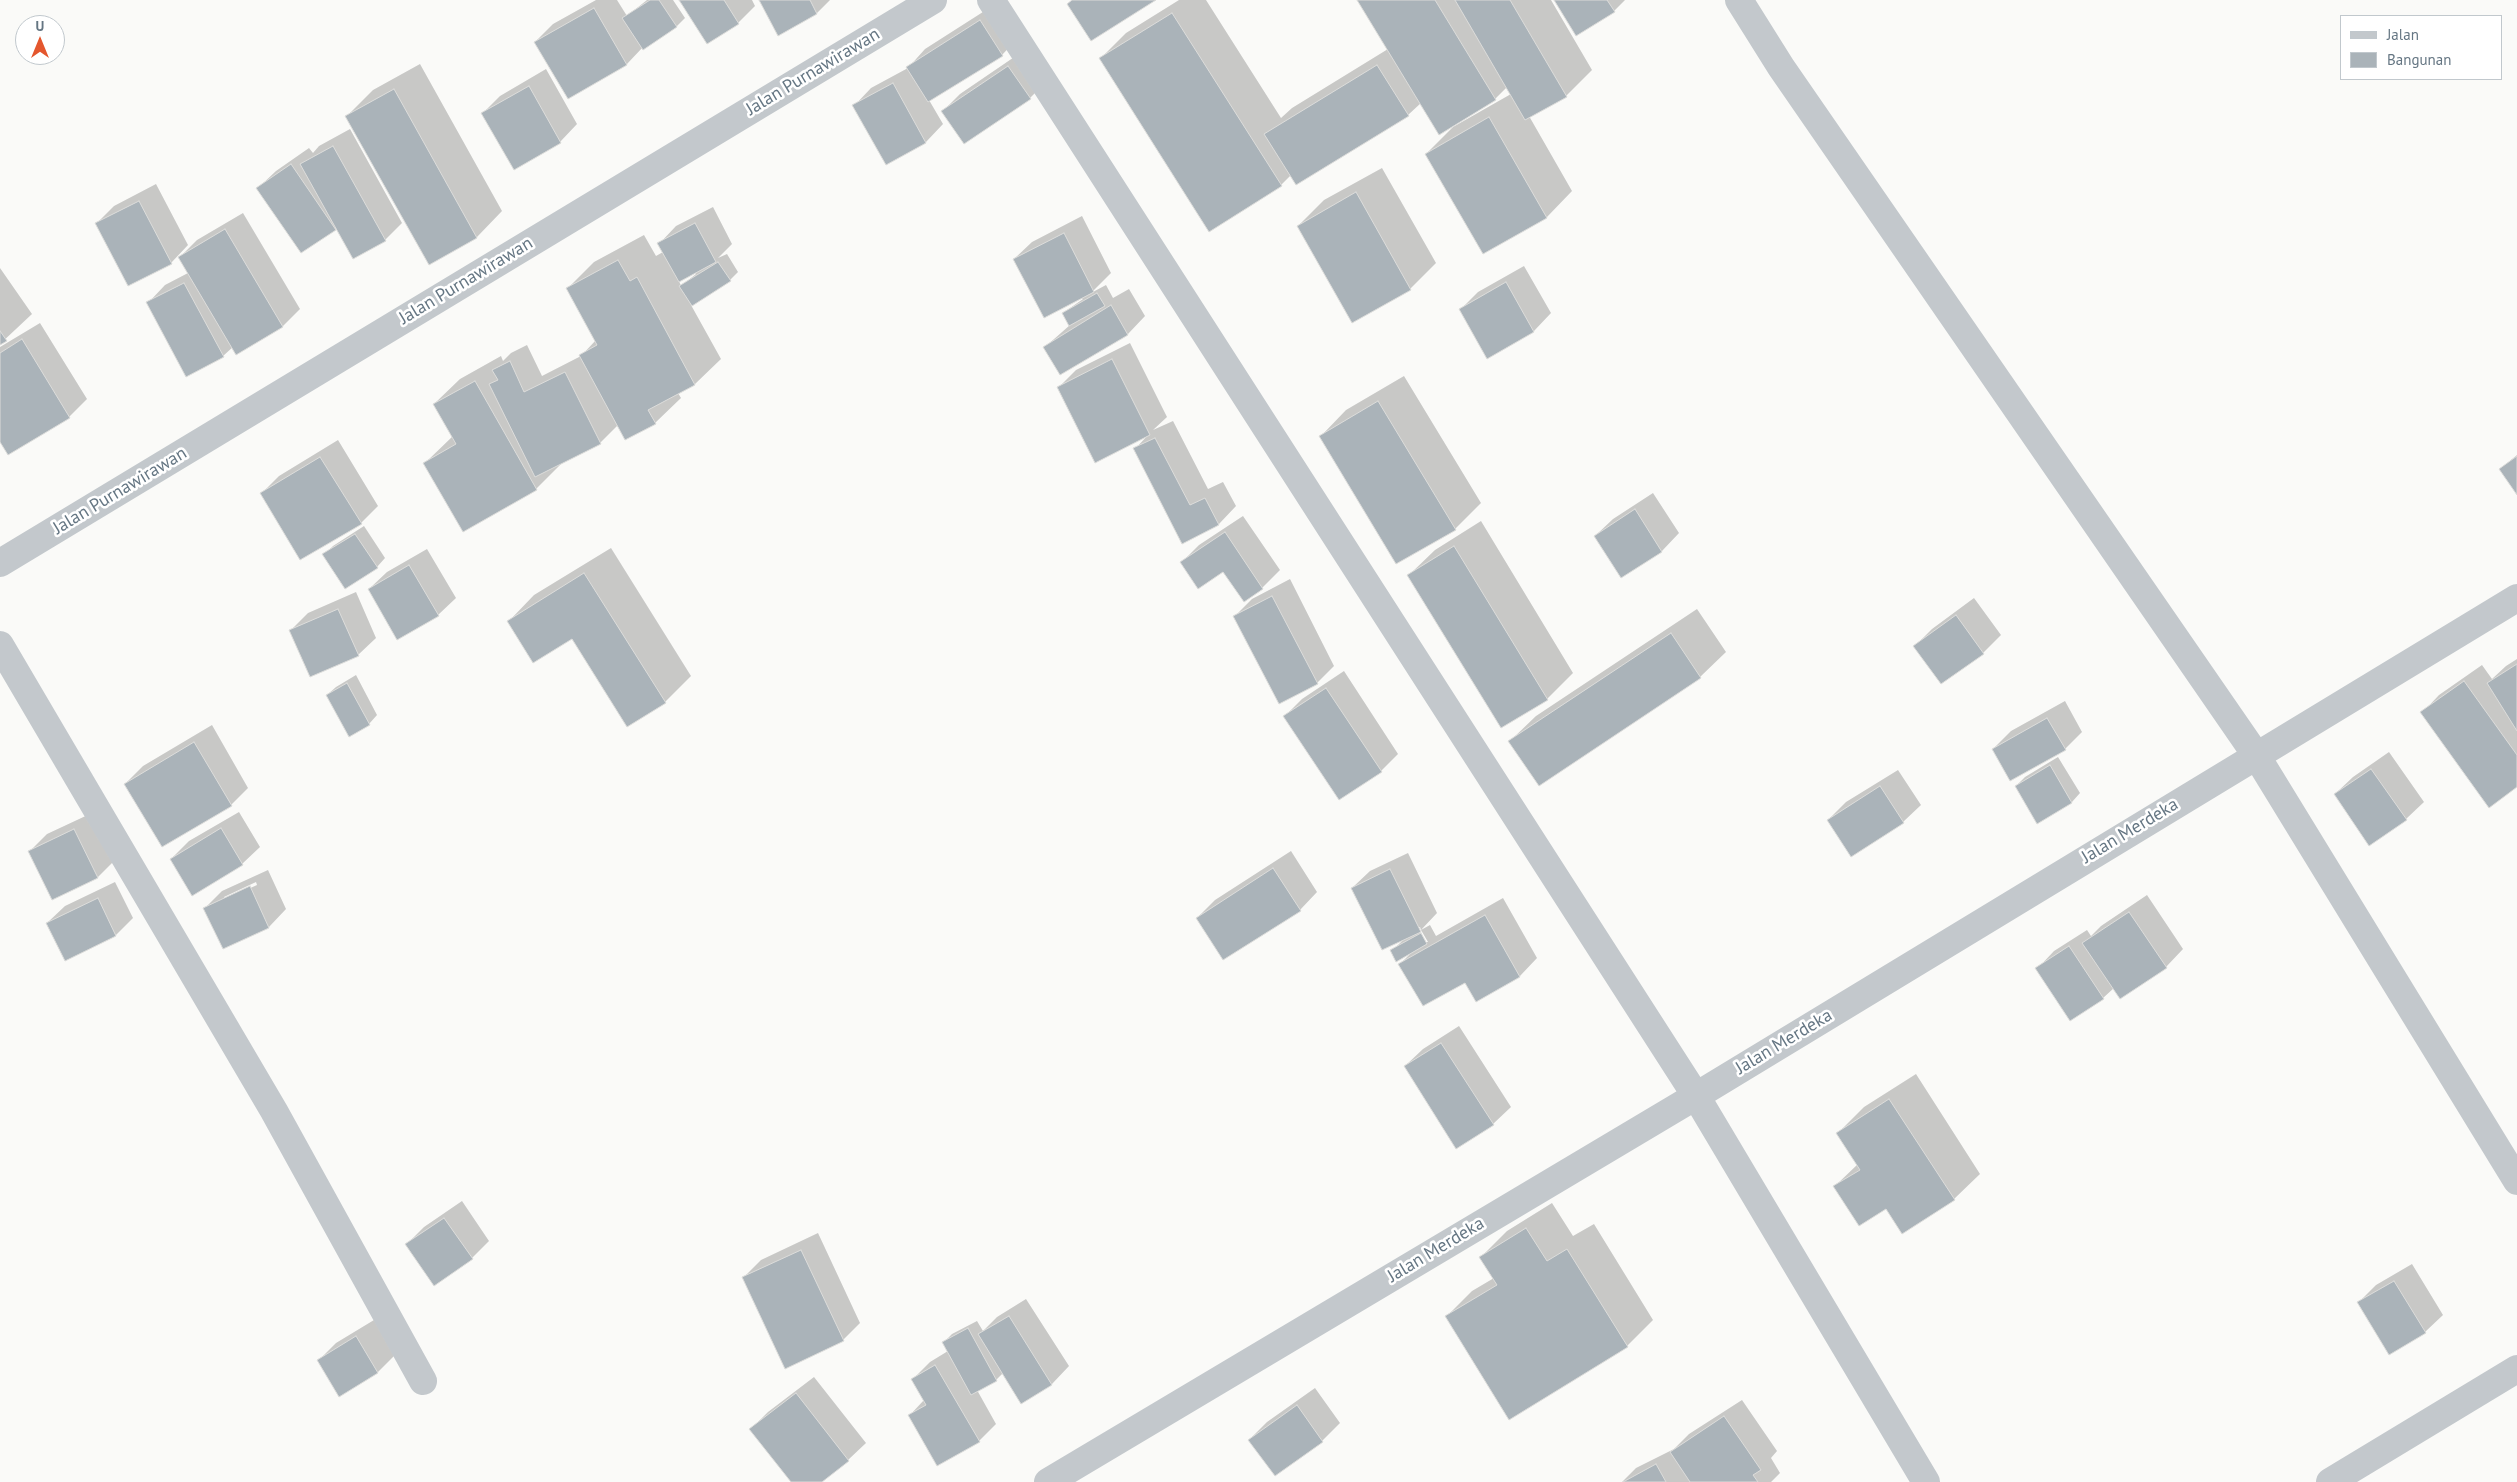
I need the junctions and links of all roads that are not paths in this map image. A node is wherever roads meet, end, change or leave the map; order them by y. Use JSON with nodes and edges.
{"nodes":[{"id":1,"x":933,"y":0,"type":"edge"},
{"id":2,"x":991,"y":0,"type":"edge"},
{"id":3,"x":1739,"y":0,"type":"edge"},
{"id":4,"x":0,"y":563,"type":"edge"},
{"id":5,"x":2517,"y":598,"type":"edge"},
{"id":6,"x":0,"y":645,"type":"edge"},
{"id":7,"x":2256,"y":755,"type":"junction"},
{"id":8,"x":1696,"y":1096,"type":"junction"},
{"id":9,"x":2517,"y":1181,"type":"edge"},
{"id":10,"x":2517,"y":1369,"type":"edge"},
{"id":11,"x":424,"y":1381,"type":"dead end"},
{"id":12,"x":1048,"y":1482,"type":"edge"},
{"id":13,"x":1926,"y":1482,"type":"edge"},
{"id":14,"x":2330,"y":1482,"type":"edge"}],
"edges":[{"from":1,"to":4,"type":"street","name":"Jalan Purnawirawan"},
{"from":2,"to":8,"type":"street"},
{"from":3,"to":7,"type":"street"},
{"from":5,"to":7,"type":"street","name":"Jalan Merdeka"},
{"from":6,"to":11,"type":"street"},
{"from":7,"to":8,"type":"street","name":"Jalan Merdeka"},
{"from":7,"to":9,"type":"street"},
{"from":8,"to":12,"type":"street","name":"Jalan Merdeka"},
{"from":8,"to":13,"type":"street"},
{"from":10,"to":14,"type":"street"}]}
